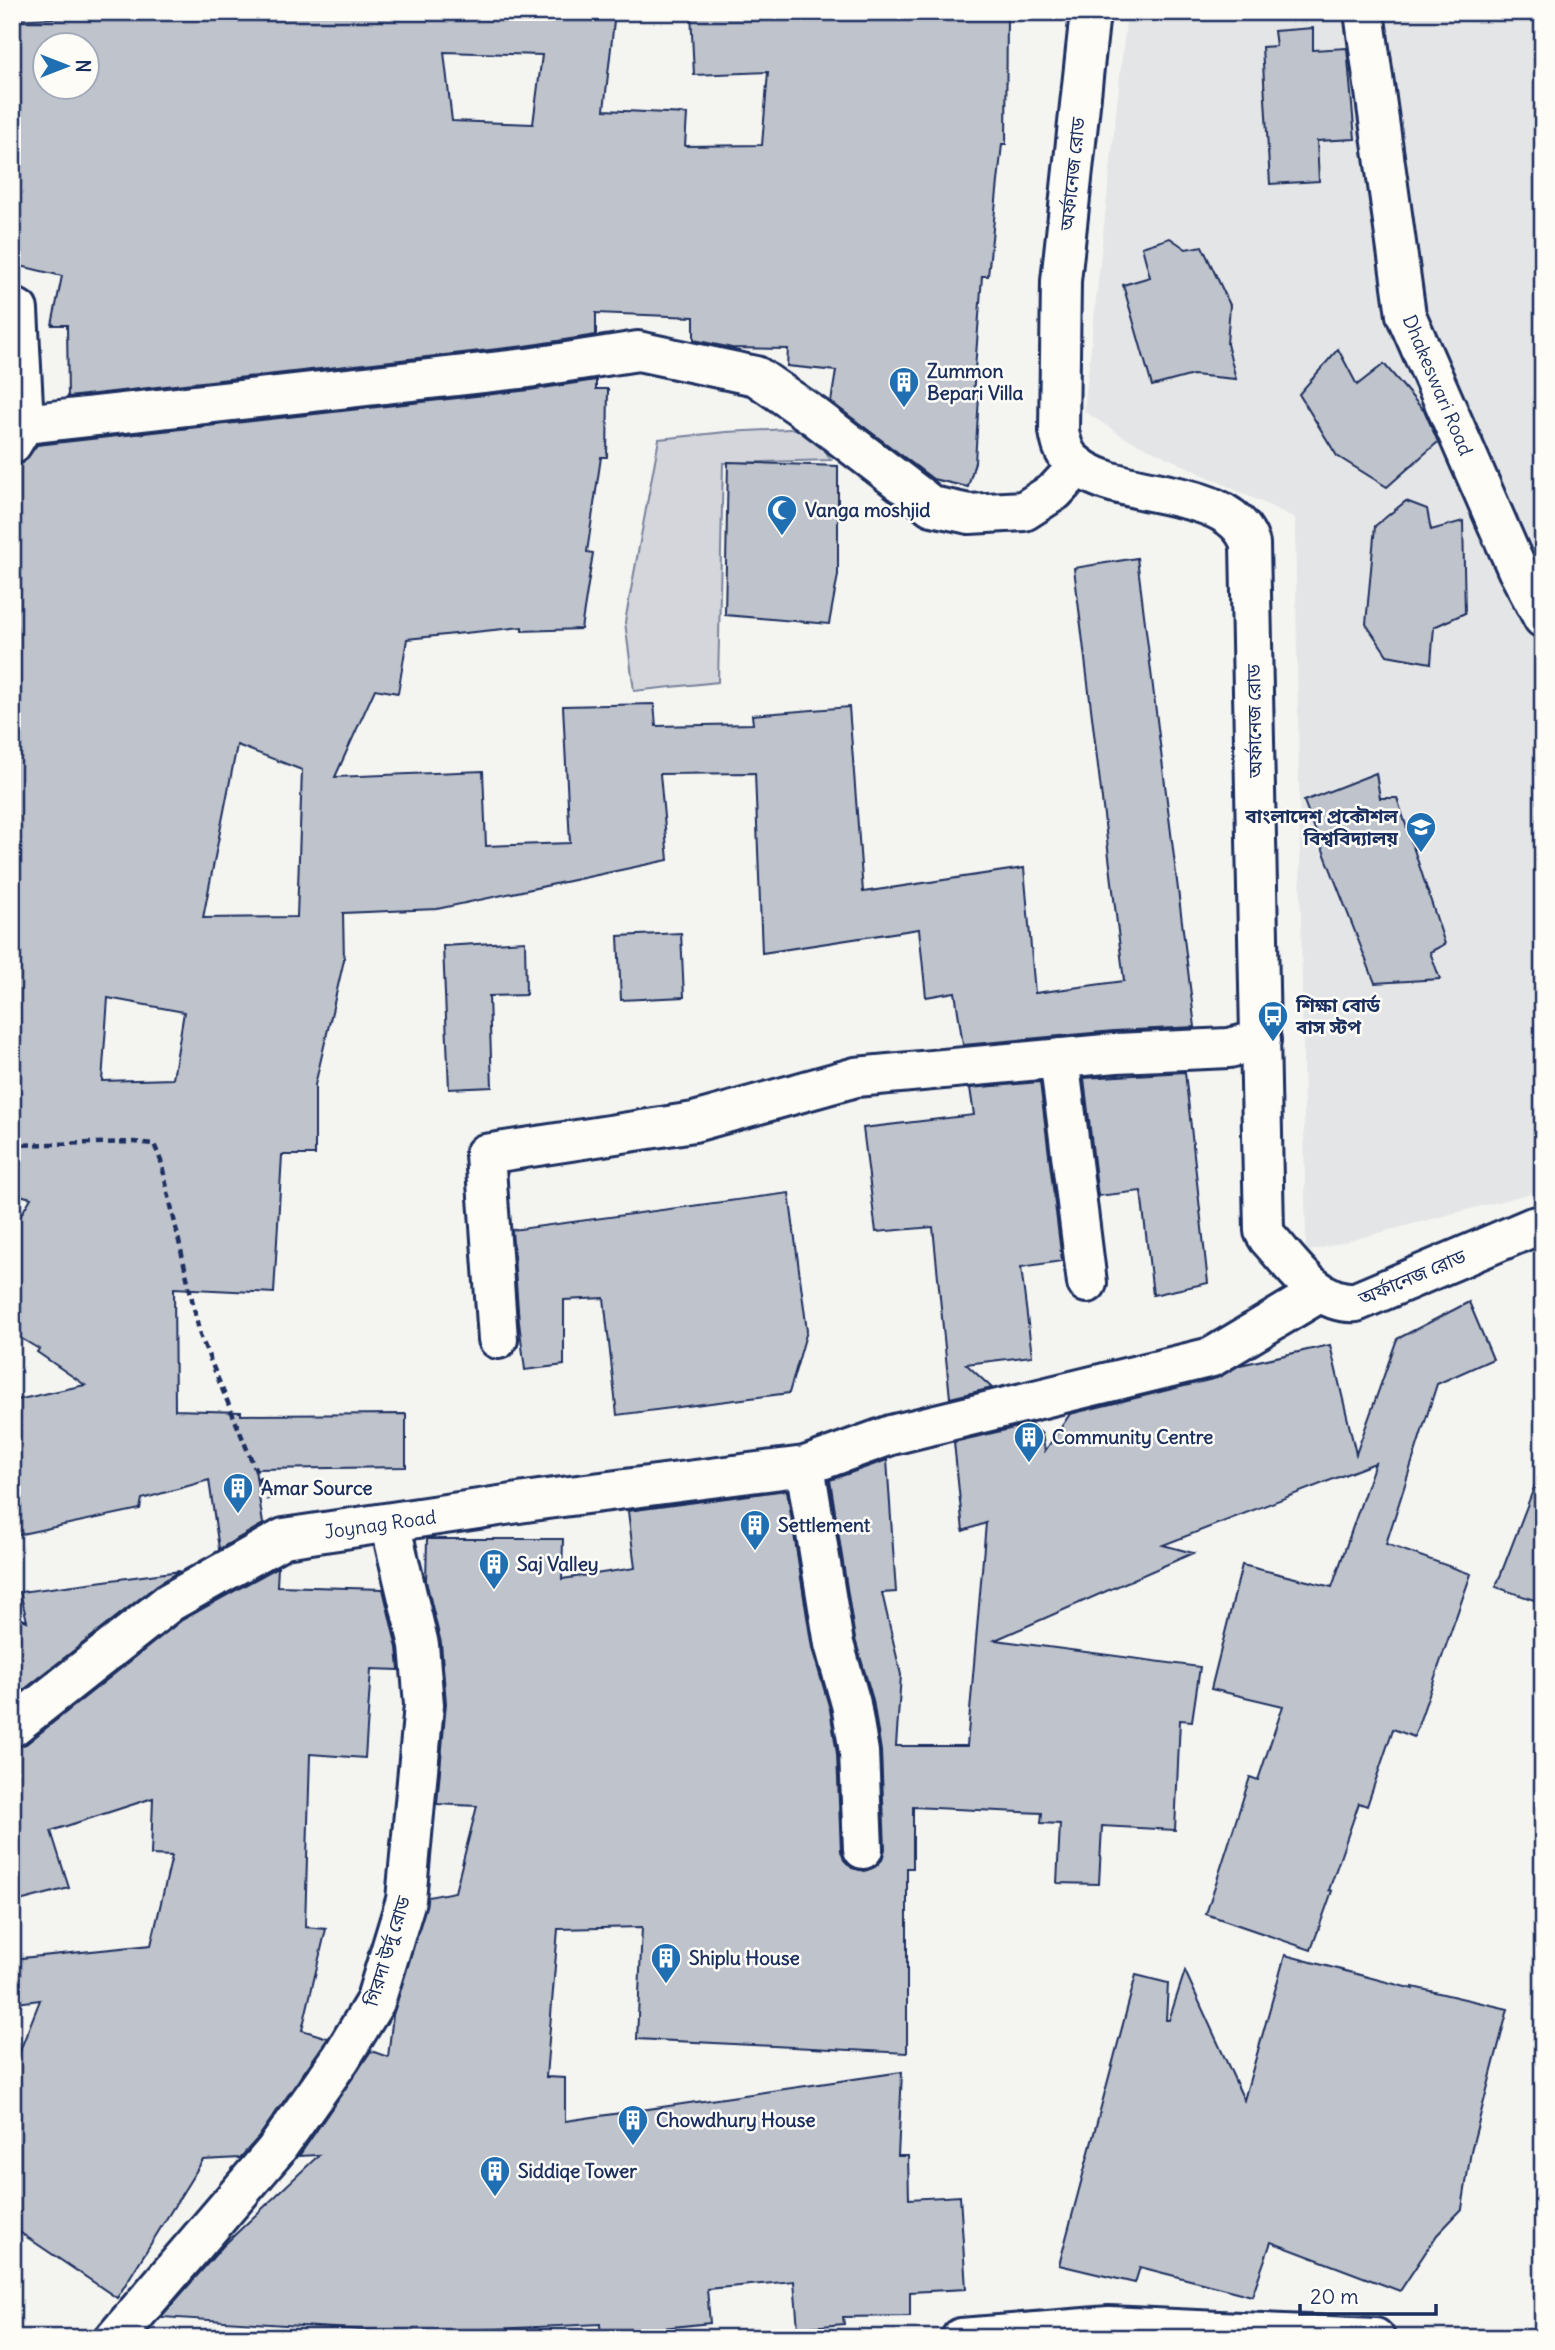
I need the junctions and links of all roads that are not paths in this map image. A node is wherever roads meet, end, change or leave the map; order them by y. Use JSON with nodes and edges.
{"nodes":[{"id":1,"x":1090,"y":12,"type":"edge"},
{"id":2,"x":1364,"y":12,"type":"edge"},
{"id":3,"x":12,"y":307,"type":"edge"},
{"id":4,"x":18,"y":434,"type":"edge"},
{"id":5,"x":1078,"y":466,"type":"junction"},
{"id":6,"x":1543,"y":618,"type":"edge"},
{"id":7,"x":1261,"y":1040,"type":"junction"},
{"id":8,"x":1059,"y":1058,"type":"junction"},
{"id":9,"x":1543,"y":1225,"type":"edge"},
{"id":10,"x":1087,"y":1283,"type":"dead end"},
{"id":11,"x":1319,"y":1293,"type":"junction"},
{"id":12,"x":498,"y":1339,"type":"dead end"},
{"id":13,"x":805,"y":1466,"type":"junction"},
{"id":14,"x":390,"y":1523,"type":"junction"},
{"id":15,"x":12,"y":1727,"type":"edge"},
{"id":16,"x":863,"y":1849,"type":"dead end"},
{"id":17,"x":115,"y":2338,"type":"edge"},
{"id":18,"x":961,"y":2338,"type":"edge"},
{"id":19,"x":1376,"y":2338,"type":"edge"}],
"edges":[{"from":1,"to":5,"type":"street","name":"অর্ফানেজ রোড"},
{"from":2,"to":6,"type":"street","name":"Dhakeswari Road"},
{"from":3,"to":4,"type":"street"},
{"from":4,"to":5,"type":"street"},
{"from":5,"to":7,"type":"street","name":"অর্ফানেজ রোড"},
{"from":7,"to":8,"type":"street"},
{"from":7,"to":11,"type":"street","name":"অর্ফানেজ রোড"},
{"from":8,"to":10,"type":"street"},
{"from":8,"to":12,"type":"street"},
{"from":9,"to":11,"type":"street","name":"অর্ফানেজ রোড"},
{"from":11,"to":13,"type":"street","name":"Joynag Road"},
{"from":13,"to":14,"type":"street","name":"Joynag Road"},
{"from":13,"to":16,"type":"street"},
{"from":14,"to":15,"type":"street","name":"Joynag Road"},
{"from":14,"to":17,"type":"street","name":"গিরদা উর্দু রোড"},
{"from":18,"to":19,"type":"street"}]}
